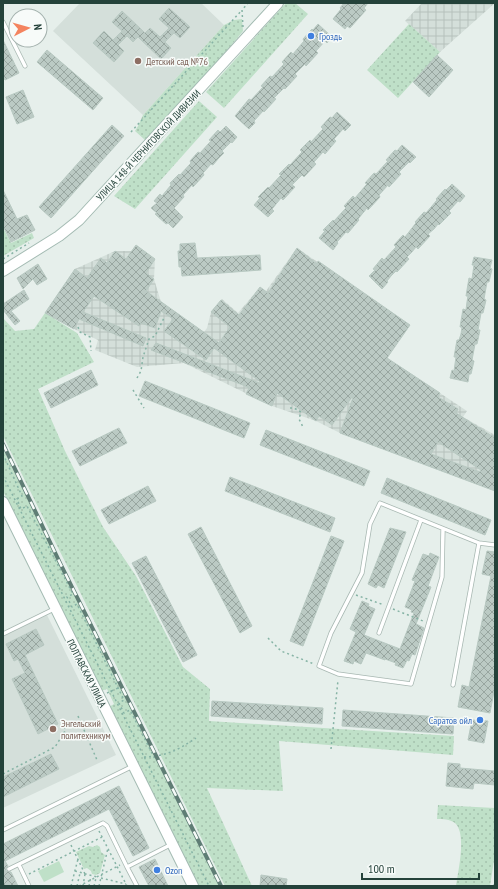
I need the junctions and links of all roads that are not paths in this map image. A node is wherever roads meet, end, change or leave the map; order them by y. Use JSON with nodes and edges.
{"nodes":[{"id":1,"x":278,"y":3,"type":"edge"},
{"id":2,"x":3,"y":22,"type":"edge"},
{"id":3,"x":25,"y":66,"type":"dead end"},
{"id":4,"x":3,"y":270,"type":"edge"},
{"id":5,"x":3,"y":502,"type":"edge"},
{"id":6,"x":421,"y":520,"type":"junction"},
{"id":7,"x":443,"y":529,"type":"junction"},
{"id":8,"x":479,"y":543,"type":"junction"},
{"id":9,"x":495,"y":545,"type":"edge"},
{"id":10,"x":55,"y":608,"type":"junction"},
{"id":11,"x":379,"y":633,"type":"dead end"},
{"id":12,"x":3,"y":634,"type":"edge"},
{"id":13,"x":453,"y":684,"type":"dead end"},
{"id":14,"x":134,"y":766,"type":"junction"},
{"id":15,"x":3,"y":830,"type":"edge"},
{"id":16,"x":172,"y":844,"type":"junction"},
{"id":17,"x":19,"y":865,"type":"junction"},
{"id":18,"x":126,"y":865,"type":"junction"},
{"id":19,"x":9,"y":869,"type":"dead end"},
{"id":20,"x":30,"y":886,"type":"edge"},
{"id":21,"x":136,"y":886,"type":"edge"},
{"id":22,"x":193,"y":886,"type":"edge"}],
"edges":[{"from":1,"to":4,"type":"street","name":"УЛИЦА 148-Й ЧЕРНИГОВСКОЙ ДИВИЗИИ"},
{"from":2,"to":3,"type":"lane"},
{"from":5,"to":10,"type":"street","name":"ПОЛТАВСКАЯ УЛИЦА"},
{"from":6,"to":7,"type":"lane"},
{"from":6,"to":7,"type":"lane"},
{"from":6,"to":11,"type":"lane"},
{"from":7,"to":8,"type":"lane"},
{"from":8,"to":9,"type":"lane"},
{"from":8,"to":13,"type":"lane"},
{"from":10,"to":12,"type":"lane"},
{"from":10,"to":14,"type":"street","name":"ПОЛТАВСКАЯ УЛИЦА"},
{"from":14,"to":15,"type":"lane"},
{"from":14,"to":16,"type":"street","name":"ПОЛТАВСКАЯ УЛИЦА"},
{"from":16,"to":18,"type":"lane"},
{"from":16,"to":22,"type":"street","name":"ПОЛТАВСКАЯ УЛИЦА"},
{"from":17,"to":18,"type":"lane"},
{"from":17,"to":19,"type":"lane"},
{"from":17,"to":20,"type":"lane"},
{"from":18,"to":21,"type":"lane"}]}
